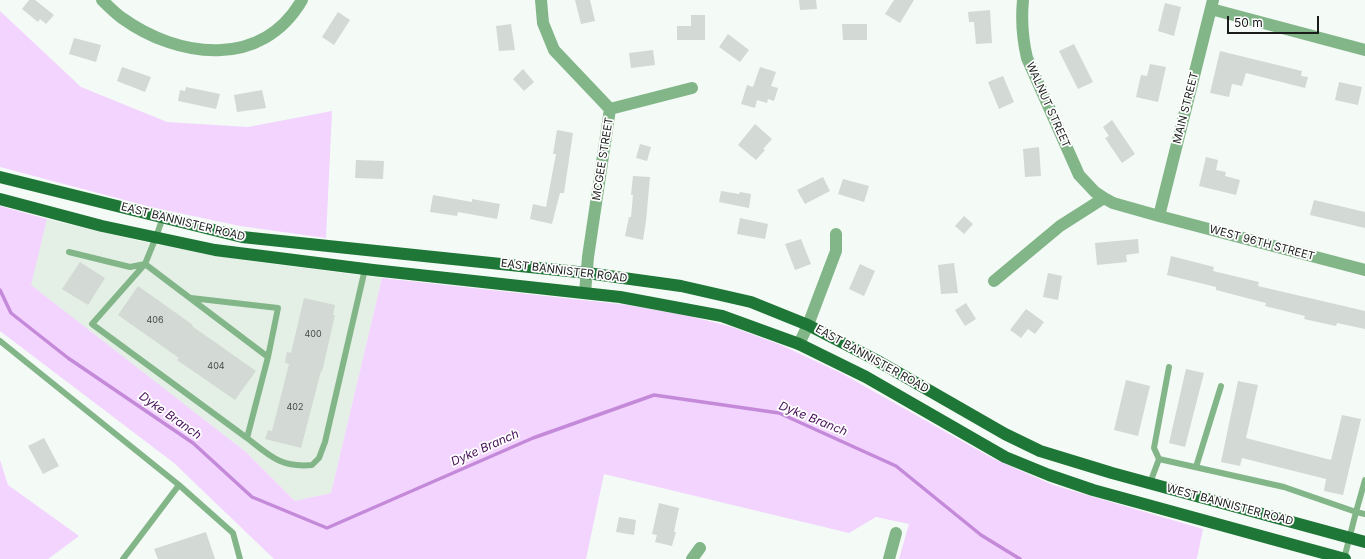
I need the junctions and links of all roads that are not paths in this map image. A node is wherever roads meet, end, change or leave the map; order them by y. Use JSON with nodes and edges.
{"nodes":[{"id":1,"x":102,"y":0,"type":"edge"},
{"id":2,"x":302,"y":0,"type":"edge"},
{"id":3,"x":541,"y":0,"type":"edge"},
{"id":4,"x":1023,"y":0,"type":"edge"},
{"id":5,"x":1212,"y":4,"type":"edge"},
{"id":6,"x":1365,"y":50,"type":"edge"},
{"id":7,"x":692,"y":88,"type":"dead end"},
{"id":8,"x":610,"y":109,"type":"junction"},
{"id":9,"x":0,"y":178,"type":"edge"},
{"id":10,"x":1104,"y":198,"type":"junction"},
{"id":11,"x":0,"y":199,"type":"edge"},
{"id":12,"x":1158,"y":216,"type":"junction"},
{"id":13,"x":162,"y":217,"type":"junction"},
{"id":14,"x":836,"y":234,"type":"dead end"},
{"id":15,"x":156,"y":237,"type":"junction"},
{"id":16,"x":69,"y":252,"type":"dead end"},
{"id":17,"x":145,"y":264,"type":"junction"},
{"id":18,"x":365,"y":269,"type":"junction"},
{"id":19,"x":1365,"y":270,"type":"edge"},
{"id":20,"x":587,"y":273,"type":"junction"},
{"id":21,"x":994,"y":281,"type":"dead end"},
{"id":22,"x":585,"y":293,"type":"junction"},
{"id":23,"x":190,"y":298,"type":"junction"},
{"id":24,"x":808,"y":325,"type":"junction"},
{"id":25,"x":0,"y":342,"type":"edge"},
{"id":26,"x":799,"y":344,"type":"junction"},
{"id":27,"x":268,"y":357,"type":"junction"},
{"id":28,"x":1169,"y":367,"type":"dead end"},
{"id":29,"x":1221,"y":386,"type":"dead end"},
{"id":30,"x":247,"y":438,"type":"junction"},
{"id":31,"x":1159,"y":459,"type":"junction"},
{"id":32,"x":1095,"y":467,"type":"joint"},
{"id":33,"x":1196,"y":467,"type":"junction"},
{"id":34,"x":1365,"y":480,"type":"edge"},
{"id":35,"x":1150,"y":483,"type":"junction"},
{"id":36,"x":179,"y":485,"type":"junction"},
{"id":37,"x":1093,"y":490,"type":"joint"},
{"id":38,"x":1356,"y":512,"type":"junction"},
{"id":39,"x":1365,"y":514,"type":"edge"},
{"id":40,"x":896,"y":533,"type":"dead end"},
{"id":41,"x":1348,"y":538,"type":"junction"},
{"id":42,"x":1365,"y":542,"type":"edge"},
{"id":43,"x":700,"y":548,"type":"dead end"},
{"id":44,"x":123,"y":559,"type":"edge"},
{"id":45,"x":240,"y":559,"type":"edge"},
{"id":46,"x":692,"y":559,"type":"edge"},
{"id":47,"x":889,"y":559,"type":"edge"},
{"id":48,"x":1344,"y":559,"type":"edge"}],
"edges":[{"from":1,"to":2,"type":"street"},
{"from":3,"to":8,"type":"street","name":"MCGEE STREET"},
{"from":4,"to":10,"type":"street","name":"WALNUT STREET"},
{"from":5,"to":6,"type":"street"},
{"from":5,"to":12,"type":"street","name":"MAIN STREET"},
{"from":7,"to":8,"type":"street"},
{"from":8,"to":20,"type":"street","name":"MCGEE STREET"},
{"from":9,"to":13,"type":"main road","name":"EAST BANNISTER ROAD"},
{"from":10,"to":12,"type":"street","name":"WALNUT STREET"},
{"from":10,"to":21,"type":"street"},
{"from":11,"to":15,"type":"main road","name":"EAST BANNISTER ROAD"},
{"from":12,"to":19,"type":"street","name":"WEST 96TH STREET"},
{"from":13,"to":15,"type":"lane"},
{"from":13,"to":20,"type":"main road","name":"EAST BANNISTER ROAD"},
{"from":14,"to":24,"type":"street"},
{"from":15,"to":17,"type":"lane"},
{"from":15,"to":18,"type":"main road","name":"EAST BANNISTER ROAD"},
{"from":16,"to":17,"type":"lane"},
{"from":17,"to":23,"type":"lane"},
{"from":17,"to":30,"type":"lane"},
{"from":18,"to":22,"type":"main road","name":"EAST BANNISTER ROAD"},
{"from":18,"to":30,"type":"lane"},
{"from":20,"to":22,"type":"street","name":"MCGEE STREET"},
{"from":20,"to":24,"type":"main road","name":"EAST BANNISTER ROAD"},
{"from":22,"to":26,"type":"main road","name":"EAST BANNISTER ROAD"},
{"from":23,"to":27,"type":"lane"},
{"from":23,"to":27,"type":"lane"},
{"from":24,"to":26,"type":"street"},
{"from":24,"to":32,"type":"main road","name":"EAST BANNISTER ROAD"},
{"from":25,"to":36,"type":"lane"},
{"from":26,"to":37,"type":"main road","name":"EAST BANNISTER ROAD"},
{"from":27,"to":30,"type":"lane"},
{"from":28,"to":31,"type":"lane"},
{"from":29,"to":33,"type":"lane"},
{"from":31,"to":33,"type":"lane"},
{"from":31,"to":35,"type":"lane"},
{"from":32,"to":35,"type":"main road","name":"WEST BANNISTER ROAD"},
{"from":33,"to":38,"type":"lane"},
{"from":34,"to":38,"type":"lane"},
{"from":35,"to":41,"type":"main road","name":"WEST BANNISTER ROAD"},
{"from":36,"to":44,"type":"lane"},
{"from":36,"to":45,"type":"lane"},
{"from":37,"to":48,"type":"main road","name":"WEST BANNISTER ROAD"},
{"from":38,"to":39,"type":"lane"},
{"from":38,"to":41,"type":"lane"},
{"from":40,"to":47,"type":"street"},
{"from":41,"to":42,"type":"main road","name":"WEST BANNISTER ROAD"},
{"from":41,"to":48,"type":"lane"},
{"from":43,"to":46,"type":"street"}]}
